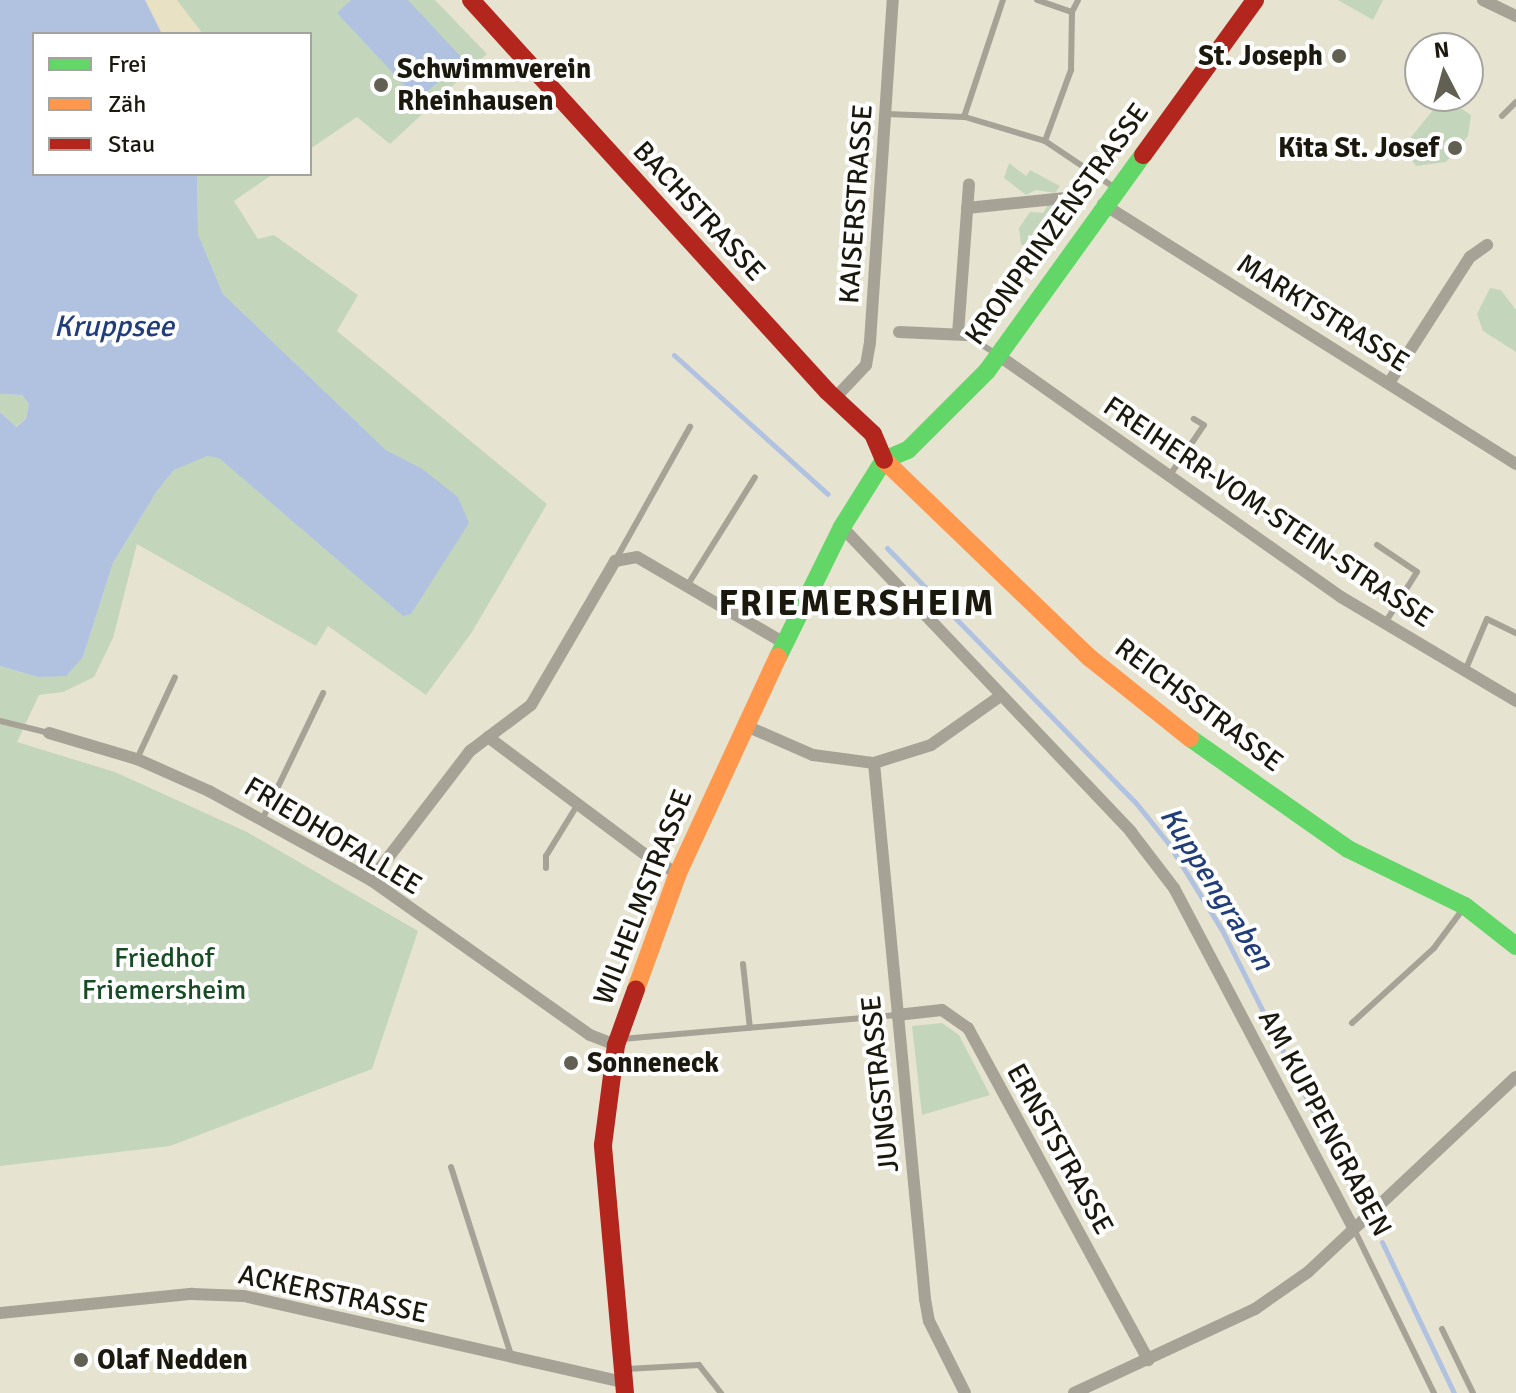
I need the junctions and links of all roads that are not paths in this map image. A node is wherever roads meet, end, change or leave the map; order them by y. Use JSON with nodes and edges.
{"nodes":[{"id":1,"x":471,"y":0,"type":"edge"},
{"id":2,"x":893,"y":0,"type":"edge"},
{"id":3,"x":1003,"y":0,"type":"edge"},
{"id":4,"x":1037,"y":0,"type":"edge"},
{"id":5,"x":1078,"y":0,"type":"edge"},
{"id":6,"x":1255,"y":0,"type":"edge"},
{"id":7,"x":1483,"y":0,"type":"edge"},
{"id":8,"x":1072,"y":12,"type":"junction"},
{"id":9,"x":1516,"y":16,"type":"edge"},
{"id":10,"x":1516,"y":102,"type":"edge"},
{"id":11,"x":886,"y":114,"type":"junction"},
{"id":12,"x":1502,"y":116,"type":"dead end"},
{"id":13,"x":964,"y":117,"type":"junction"},
{"id":14,"x":1045,"y":141,"type":"junction"},
{"id":15,"x":969,"y":184,"type":"dead end"},
{"id":16,"x":1115,"y":188,"type":"junction"},
{"id":17,"x":1075,"y":197,"type":"dead end"},
{"id":18,"x":1103,"y":204,"type":"junction"},
{"id":19,"x":967,"y":208,"type":"junction"},
{"id":20,"x":1487,"y":245,"type":"dead end"},
{"id":21,"x":899,"y":332,"type":"dead end"},
{"id":22,"x":962,"y":335,"type":"junction"},
{"id":23,"x":998,"y":355,"type":"junction"},
{"id":24,"x":1389,"y":383,"type":"junction"},
{"id":25,"x":834,"y":399,"type":"junction"},
{"id":26,"x":1194,"y":419,"type":"dead end"},
{"id":27,"x":690,"y":427,"type":"dead end"},
{"id":28,"x":884,"y":460,"type":"junction"},
{"id":29,"x":1516,"y":464,"type":"edge"},
{"id":30,"x":1169,"y":476,"type":"junction"},
{"id":31,"x":755,"y":477,"type":"dead end"},
{"id":32,"x":842,"y":527,"type":"junction"},
{"id":33,"x":1377,"y":545,"type":"dead end"},
{"id":34,"x":615,"y":561,"type":"junction"},
{"id":35,"x":687,"y":586,"type":"junction"},
{"id":36,"x":1385,"y":623,"type":"junction"},
{"id":37,"x":1516,"y":633,"type":"edge"},
{"id":38,"x":784,"y":643,"type":"junction"},
{"id":39,"x":1465,"y":671,"type":"junction"},
{"id":40,"x":175,"y":677,"type":"dead end"},
{"id":41,"x":323,"y":693,"type":"dead end"},
{"id":42,"x":999,"y":697,"type":"junction"},
{"id":43,"x":1516,"y":701,"type":"edge"},
{"id":44,"x":0,"y":721,"type":"edge"},
{"id":45,"x":744,"y":725,"type":"junction"},
{"id":46,"x":49,"y":733,"type":"joint"},
{"id":47,"x":488,"y":737,"type":"junction"},
{"id":48,"x":137,"y":759,"type":"junction"},
{"id":49,"x":874,"y":763,"type":"junction"},
{"id":50,"x":578,"y":804,"type":"junction"},
{"id":51,"x":262,"y":820,"type":"junction"},
{"id":52,"x":546,"y":868,"type":"dead end"},
{"id":53,"x":678,"y":873,"type":"junction"},
{"id":54,"x":371,"y":880,"type":"junction"},
{"id":55,"x":1465,"y":906,"type":"junction"},
{"id":56,"x":1516,"y":946,"type":"edge"},
{"id":57,"x":743,"y":964,"type":"dead end"},
{"id":58,"x":897,"y":1015,"type":"junction"},
{"id":59,"x":1352,"y":1023,"type":"dead end"},
{"id":60,"x":750,"y":1028,"type":"junction"},
{"id":61,"x":617,"y":1042,"type":"junction"},
{"id":62,"x":1516,"y":1077,"type":"edge"},
{"id":63,"x":451,"y":1167,"type":"dead end"},
{"id":64,"x":1353,"y":1227,"type":"junction"},
{"id":65,"x":0,"y":1313,"type":"edge"},
{"id":66,"x":1442,"y":1329,"type":"dead end"},
{"id":67,"x":512,"y":1359,"type":"junction"},
{"id":68,"x":1148,"y":1360,"type":"junction"},
{"id":69,"x":624,"y":1381,"type":"edge"},
{"id":70,"x":721,"y":1393,"type":"edge"},
{"id":71,"x":965,"y":1393,"type":"edge"},
{"id":72,"x":1074,"y":1393,"type":"edge"},
{"id":73,"x":1434,"y":1393,"type":"edge"},
{"id":74,"x":1473,"y":1393,"type":"edge"}],
"edges":[{"from":1,"to":25,"type":"street","name":"BACHSTRASSE"},
{"from":2,"to":11,"type":"street","name":"KAISERSTRASSE"},
{"from":3,"to":13,"type":"lane"},
{"from":4,"to":8,"type":"lane"},
{"from":5,"to":8,"type":"lane"},
{"from":6,"to":16,"type":"street","name":"KRONPRINZENSTRASSE"},
{"from":7,"to":9,"type":"street"},
{"from":8,"to":14,"type":"lane"},
{"from":10,"to":12,"type":"lane"},
{"from":11,"to":13,"type":"lane"},
{"from":11,"to":25,"type":"street","name":"KAISERSTRASSE"},
{"from":13,"to":14,"type":"lane"},
{"from":14,"to":16,"type":"lane"},
{"from":15,"to":19,"type":"street"},
{"from":16,"to":18,"type":"street","name":"KRONPRINZENSTRASSE"},
{"from":17,"to":19,"type":"street"},
{"from":18,"to":23,"type":"street","name":"KRONPRINZENSTRASSE"},
{"from":18,"to":24,"type":"street","name":"MARKTSTRASSE"},
{"from":19,"to":22,"type":"street"},
{"from":20,"to":24,"type":"street"},
{"from":21,"to":22,"type":"street"},
{"from":22,"to":23,"type":"lane"},
{"from":23,"to":28,"type":"street","name":"KRONPRINZENSTRASSE"},
{"from":23,"to":30,"type":"street","name":"FREIHERR-VOM-STEIN-STRASSE"},
{"from":24,"to":29,"type":"street","name":"MARKTSTRASSE"},
{"from":25,"to":28,"type":"street","name":"BACHSTRASSE"},
{"from":26,"to":30,"type":"lane"},
{"from":27,"to":34,"type":"lane"},
{"from":28,"to":32,"type":"street","name":"WILHELMSTRASSE"},
{"from":28,"to":55,"type":"street","name":"REICHSSTRASSE"},
{"from":30,"to":36,"type":"street","name":"FREIHERR-VOM-STEIN-STRASSE"},
{"from":31,"to":35,"type":"lane"},
{"from":32,"to":38,"type":"street","name":"WILHELMSTRASSE"},
{"from":32,"to":42,"type":"street","name":"AM KUPPENGRABEN"},
{"from":33,"to":36,"type":"lane"},
{"from":34,"to":35,"type":"street"},
{"from":34,"to":47,"type":"street"},
{"from":35,"to":38,"type":"street"},
{"from":36,"to":39,"type":"street","name":"FREIHERR-VOM-STEIN-STRASSE"},
{"from":37,"to":39,"type":"lane"},
{"from":38,"to":45,"type":"street","name":"WILHELMSTRASSE"},
{"from":39,"to":43,"type":"street","name":"FREIHERR-VOM-STEIN-STRASSE"},
{"from":40,"to":48,"type":"lane"},
{"from":41,"to":51,"type":"lane"},
{"from":42,"to":49,"type":"street"},
{"from":42,"to":64,"type":"street","name":"AM KUPPENGRABEN"},
{"from":44,"to":46,"type":"lane","name":"FRIEDHOFALLEE"},
{"from":45,"to":49,"type":"street"},
{"from":45,"to":53,"type":"street","name":"WILHELMSTRASSE"},
{"from":46,"to":48,"type":"street","name":"FRIEDHOFALLEE"},
{"from":47,"to":50,"type":"street"},
{"from":47,"to":54,"type":"street"},
{"from":48,"to":51,"type":"street","name":"FRIEDHOFALLEE"},
{"from":49,"to":58,"type":"street","name":"JUNGSTRASSE"},
{"from":50,"to":52,"type":"lane"},
{"from":50,"to":53,"type":"street"},
{"from":51,"to":54,"type":"street","name":"FRIEDHOFALLEE"},
{"from":53,"to":61,"type":"street","name":"WILHELMSTRASSE"},
{"from":54,"to":61,"type":"street","name":"FRIEDHOFALLEE"},
{"from":55,"to":56,"type":"street","name":"REICHSSTRASSE"},
{"from":55,"to":59,"type":"lane"},
{"from":57,"to":60,"type":"lane"},
{"from":58,"to":60,"type":"lane"},
{"from":58,"to":68,"type":"street","name":"ERNSTSTRASSE"},
{"from":58,"to":71,"type":"street","name":"JUNGSTRASSE"},
{"from":60,"to":61,"type":"lane"},
{"from":61,"to":69,"type":"street","name":"WILHELMSTRASSE"},
{"from":62,"to":64,"type":"street"},
{"from":63,"to":67,"type":"lane"},
{"from":64,"to":68,"type":"street"},
{"from":64,"to":73,"type":"lane","name":"AM KUPPENGRABEN"},
{"from":65,"to":67,"type":"street","name":"ACKERSTRASSE"},
{"from":66,"to":74,"type":"lane"},
{"from":67,"to":69,"type":"street","name":"ACKERSTRASSE"},
{"from":68,"to":72,"type":"street"},
{"from":69,"to":70,"type":"lane"}]}
